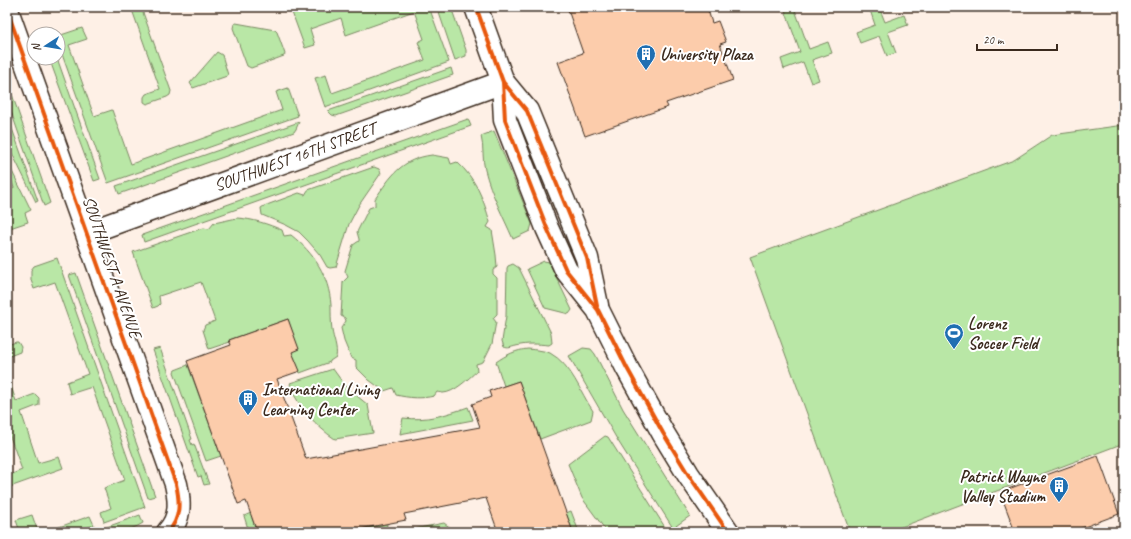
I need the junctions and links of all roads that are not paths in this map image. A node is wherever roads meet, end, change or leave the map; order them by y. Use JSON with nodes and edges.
{"nodes":[{"id":1,"x":476,"y":7,"type":"edge"},
{"id":2,"x":7,"y":10,"type":"edge"},
{"id":3,"x":503,"y":82,"type":"junction"},
{"id":4,"x":88,"y":233,"type":"junction"},
{"id":5,"x":168,"y":532,"type":"edge"},
{"id":6,"x":728,"y":532,"type":"edge"}],
"edges":[{"from":1,"to":3,"type":"street"},
{"from":2,"to":4,"type":"street","name":"SOUTHWEST A AVENUE"},
{"from":3,"to":4,"type":"street","name":"SOUTHWEST 16TH STREET"},
{"from":3,"to":6,"type":"street"},
{"from":4,"to":5,"type":"street","name":"SOUTHWEST A AVENUE"}]}
